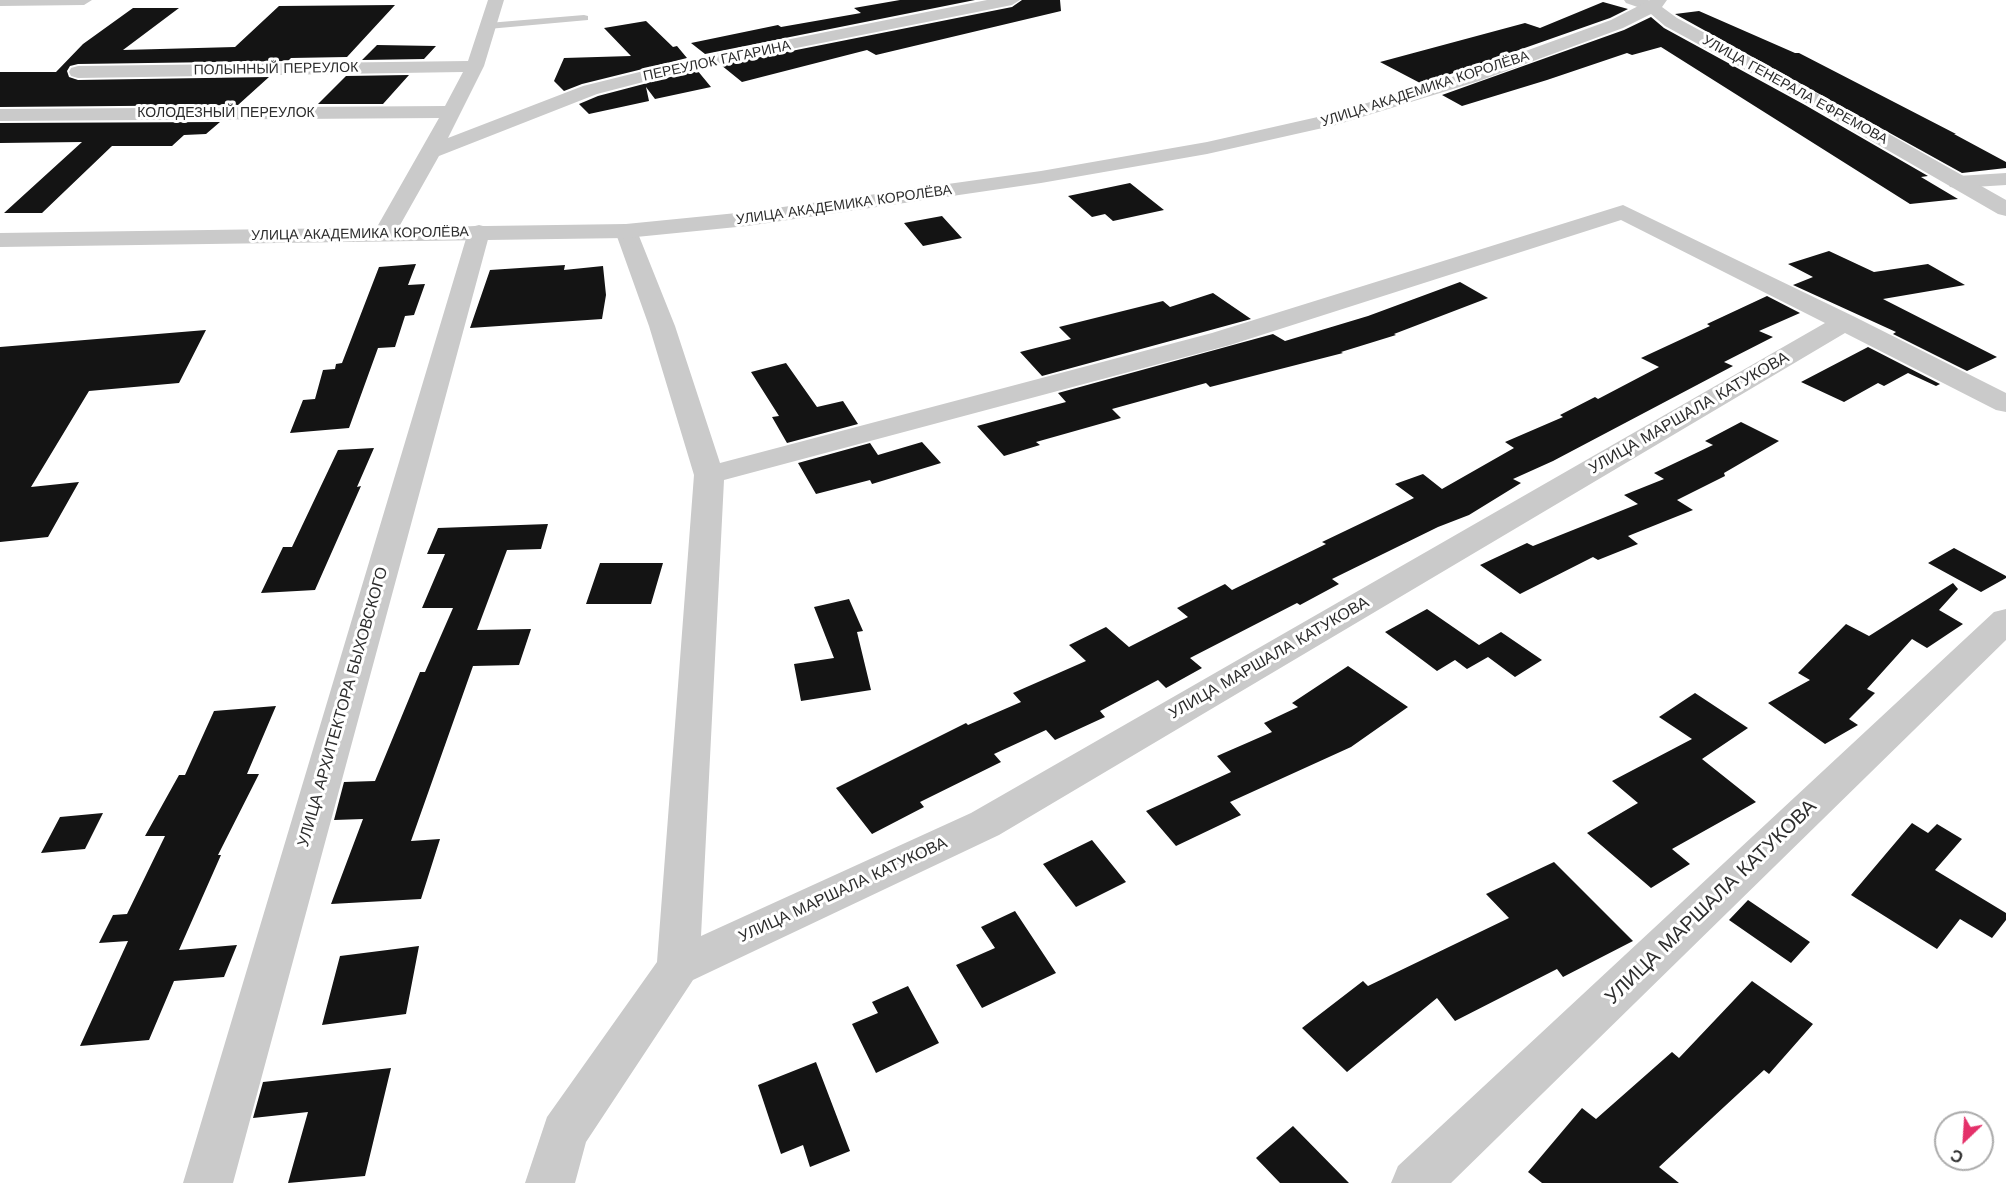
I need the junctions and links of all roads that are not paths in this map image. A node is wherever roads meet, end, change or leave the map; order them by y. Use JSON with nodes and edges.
{"nodes":[{"id":1,"x":84,"y":0,"type":"edge"},
{"id":2,"x":496,"y":0,"type":"edge"},
{"id":3,"x":1012,"y":0,"type":"edge"},
{"id":4,"x":1632,"y":0,"type":"edge"},
{"id":5,"x":0,"y":1,"type":"edge"},
{"id":6,"x":1656,"y":4,"type":"edge"},
{"id":7,"x":584,"y":18,"type":"dead end"},
{"id":8,"x":488,"y":26,"type":"junction"},
{"id":9,"x":475,"y":66,"type":"junction"},
{"id":10,"x":78,"y":72,"type":"dead end"},
{"id":11,"x":452,"y":112,"type":"junction"},
{"id":12,"x":0,"y":114,"type":"edge"},
{"id":13,"x":431,"y":152,"type":"junction"},
{"id":14,"x":2006,"y":178,"type":"edge"},
{"id":15,"x":1958,"y":182,"type":"junction"},
{"id":16,"x":2006,"y":209,"type":"edge"},
{"id":17,"x":626,"y":231,"type":"junction"},
{"id":18,"x":479,"y":232,"type":"junction"},
{"id":19,"x":384,"y":234,"type":"junction"},
{"id":20,"x":0,"y":240,"type":"edge"},
{"id":21,"x":1846,"y":322,"type":"junction"},
{"id":22,"x":2006,"y":404,"type":"edge"},
{"id":23,"x":709,"y":475,"type":"junction"},
{"id":24,"x":2006,"y":620,"type":"edge"},
{"id":25,"x":678,"y":967,"type":"junction"},
{"id":26,"x":208,"y":1183,"type":"edge"},
{"id":27,"x":550,"y":1183,"type":"edge"},
{"id":28,"x":1416,"y":1183,"type":"edge"}],
"edges":[{"from":1,"to":5,"type":"street"},
{"from":2,"to":8,"type":"street"},
{"from":3,"to":13,"type":"street","name":"ПЕРЕУЛОК ГАГАРИНА"},
{"from":4,"to":6,"type":"street","name":"УЛИЦА ГЕНЕРАЛА ЕФРЕМОВА"},
{"from":6,"to":15,"type":"street","name":"УЛИЦА ГЕНЕРАЛА ЕФРЕМОВА"},
{"from":6,"to":17,"type":"street","name":"УЛИЦА АКАДЕМИКА КОРОЛЁВА"},
{"from":7,"to":8,"type":"lane"},
{"from":8,"to":9,"type":"street"},
{"from":9,"to":10,"type":"street","name":"ПОЛЫННЫЙ ПЕРЕУЛОК"},
{"from":9,"to":11,"type":"street"},
{"from":11,"to":12,"type":"street","name":"КОЛОДЕЗНЫЙ ПЕРЕУЛОК"},
{"from":11,"to":13,"type":"street"},
{"from":13,"to":19,"type":"street"},
{"from":14,"to":15,"type":"street"},
{"from":15,"to":16,"type":"street","name":"УЛИЦА ГЕНЕРАЛА ЕФРЕМОВА"},
{"from":17,"to":18,"type":"street","name":"УЛИЦА АКАДЕМИКА КОРОЛЁВА"},
{"from":17,"to":23,"type":"street"},
{"from":18,"to":19,"type":"street","name":"УЛИЦА АКАДЕМИКА КОРОЛЁВА"},
{"from":18,"to":26,"type":"street","name":"УЛИЦА АРХИТЕКТОРА БЫХОВСКОГО"},
{"from":19,"to":20,"type":"street","name":"УЛИЦА АКАДЕМИКА КОРОЛЁВА"},
{"from":21,"to":22,"type":"street"},
{"from":21,"to":23,"type":"street"},
{"from":21,"to":25,"type":"street","name":"УЛИЦА МАРШАЛА КАТУКОВА"},
{"from":23,"to":25,"type":"street"},
{"from":24,"to":28,"type":"street","name":"УЛИЦА МАРШАЛА КАТУКОВА"},
{"from":25,"to":27,"type":"street"}]}
